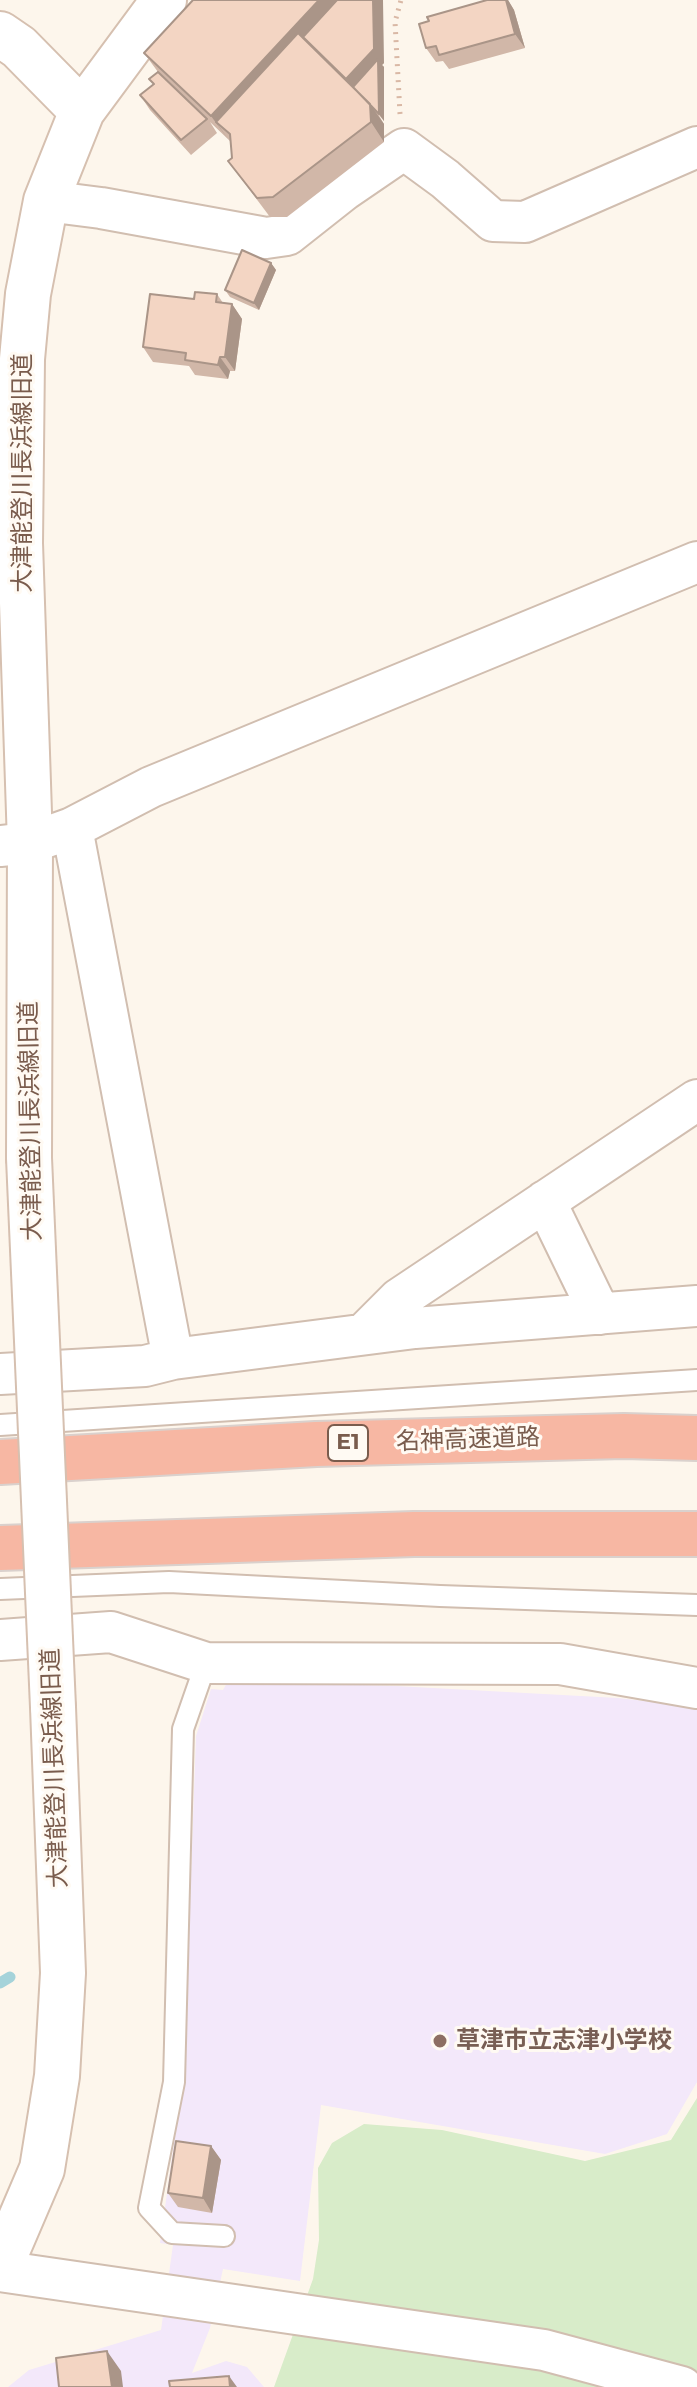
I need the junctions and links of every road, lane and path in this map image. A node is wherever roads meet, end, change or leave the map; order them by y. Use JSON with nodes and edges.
{"nodes":[{"id":1,"x":164,"y":0,"type":"edge"},
{"id":2,"x":401,"y":0,"type":"edge"},
{"id":3,"x":0,"y":34,"type":"edge"},
{"id":4,"x":82,"y":111,"type":"junction"},
{"id":5,"x":697,"y":147,"type":"edge"},
{"id":6,"x":404,"y":149,"type":"junction"},
{"id":7,"x":46,"y":201,"type":"junction"},
{"id":8,"x":697,"y":562,"type":"edge"},
{"id":9,"x":72,"y":828,"type":"junction"},
{"id":10,"x":15,"y":845,"type":"edge"},
{"id":11,"x":697,"y":1100,"type":"edge"},
{"id":12,"x":545,"y":1201,"type":"junction"},
{"id":13,"x":697,"y":1306,"type":"edge"},
{"id":14,"x":600,"y":1314,"type":"junction"},
{"id":15,"x":364,"y":1334,"type":"junction"},
{"id":16,"x":173,"y":1359,"type":"junction"},
{"id":17,"x":0,"y":1374,"type":"edge"},
{"id":18,"x":697,"y":1380,"type":"edge"},
{"id":19,"x":0,"y":1425,"type":"edge"},
{"id":20,"x":697,"y":1438,"type":"edge"},
{"id":21,"x":0,"y":1462,"type":"edge"},
{"id":22,"x":697,"y":1534,"type":"edge"},
{"id":23,"x":0,"y":1548,"type":"edge"},
{"id":24,"x":0,"y":1589,"type":"edge"},
{"id":25,"x":697,"y":1605,"type":"edge"},
{"id":26,"x":0,"y":1640,"type":"edge"},
{"id":27,"x":206,"y":1663,"type":"junction"},
{"id":28,"x":697,"y":1688,"type":"edge"},
{"id":29,"x":224,"y":2236,"type":"dead end"},
{"id":30,"x":0,"y":2269,"type":"edge"},
{"id":31,"x":682,"y":2387,"type":"edge"}],
"edges":[{"from":1,"to":4,"type":"street","name":"大津能登川長浜線旧道"},
{"from":2,"to":6,"type":"path"},
{"from":3,"to":4,"type":"street"},
{"from":4,"to":7,"type":"street","name":"大津能登川長浜線旧道"},
{"from":5,"to":6,"type":"street"},
{"from":6,"to":7,"type":"street"},
{"from":7,"to":10,"type":"street","name":"大津能登川長浜線旧道"},
{"from":8,"to":9,"type":"street"},
{"from":9,"to":10,"type":"street"},
{"from":9,"to":16,"type":"street"},
{"from":10,"to":30,"type":"street","name":"大津能登川長浜線旧道","bridge":true},
{"from":11,"to":12,"type":"street"},
{"from":12,"to":14,"type":"street"},
{"from":12,"to":15,"type":"street"},
{"from":13,"to":14,"type":"street"},
{"from":14,"to":15,"type":"street"},
{"from":15,"to":16,"type":"street"},
{"from":16,"to":17,"type":"street"},
{"from":18,"to":19,"type":"lane"},
{"from":20,"to":21,"type":"highway","name":"名神高速道路","number":"E1"},
{"from":22,"to":23,"type":"highway"},
{"from":24,"to":25,"type":"lane"},
{"from":26,"to":27,"type":"street"},
{"from":27,"to":28,"type":"street"},
{"from":27,"to":29,"type":"lane"},
{"from":30,"to":31,"type":"street"}]}
